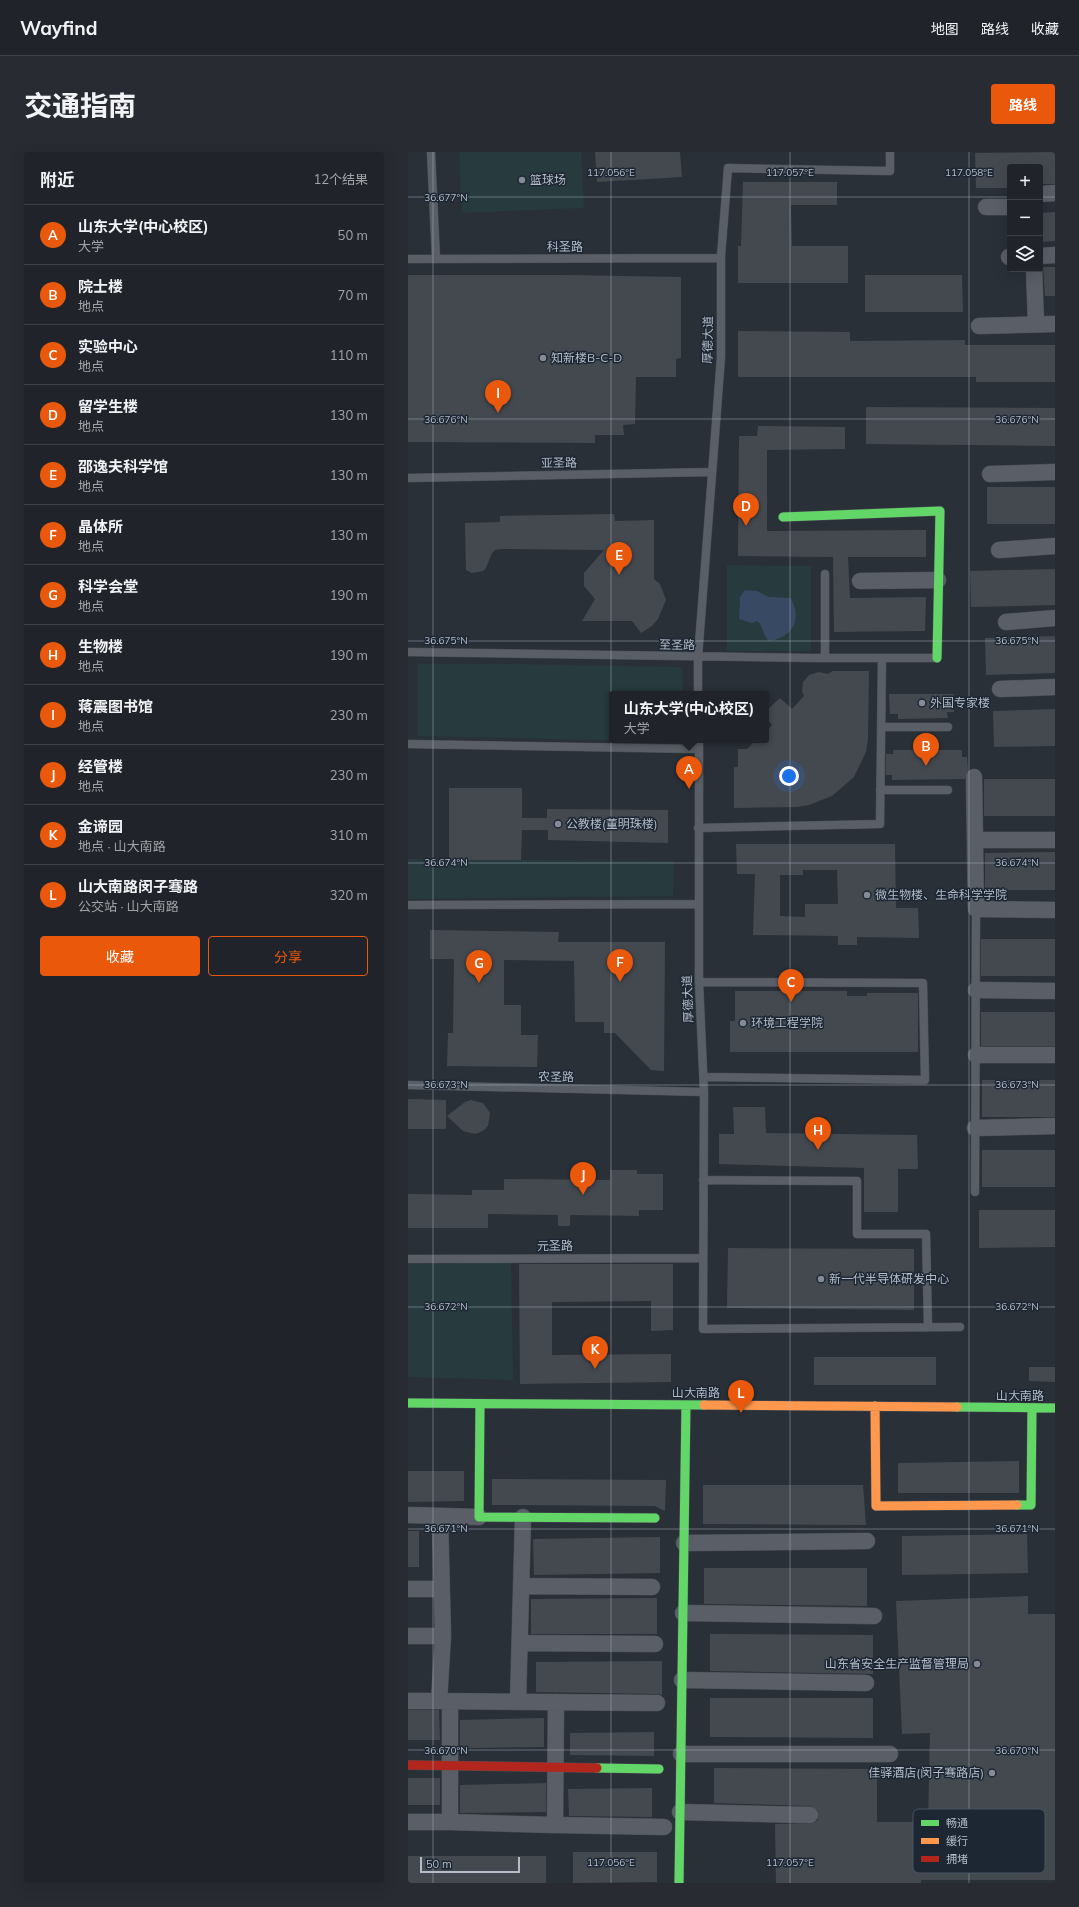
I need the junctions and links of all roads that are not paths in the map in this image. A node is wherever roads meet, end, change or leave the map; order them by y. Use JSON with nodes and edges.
{"nodes":[{"id":1,"x":431,"y":152,"type":"edge"},
{"id":2,"x":890,"y":152,"type":"edge"},
{"id":3,"x":1055,"y":193,"type":"edge"},
{"id":4,"x":1043,"y":194,"type":"edge"},
{"id":5,"x":986,"y":207,"type":"dead end"},
{"id":6,"x":1007,"y":207,"type":"edge"},
{"id":7,"x":1055,"y":255,"type":"edge"},
{"id":8,"x":1043,"y":256,"type":"edge"},
{"id":9,"x":722,"y":258,"type":"junction"},
{"id":10,"x":408,"y":259,"type":"edge"},
{"id":11,"x":436,"y":259,"type":"junction"},
{"id":12,"x":1034,"y":272,"type":"edge"},
{"id":13,"x":1036,"y":324,"type":"junction"},
{"id":14,"x":1055,"y":324,"type":"edge"},
{"id":15,"x":979,"y":326,"type":"dead end"},
{"id":16,"x":711,"y":472,"type":"junction"},
{"id":17,"x":1055,"y":472,"type":"edge"},
{"id":18,"x":990,"y":474,"type":"dead end"},
{"id":19,"x":408,"y":478,"type":"edge"},
{"id":20,"x":783,"y":517,"type":"dead end"},
{"id":21,"x":1055,"y":546,"type":"edge"},
{"id":22,"x":998,"y":550,"type":"dead end"},
{"id":23,"x":825,"y":574,"type":"dead end"},
{"id":24,"x":938,"y":580,"type":"junction"},
{"id":25,"x":860,"y":581,"type":"dead end"},
{"id":26,"x":1055,"y":618,"type":"edge"},
{"id":27,"x":1006,"y":622,"type":"dead end"},
{"id":28,"x":408,"y":652,"type":"edge"},
{"id":29,"x":698,"y":657,"type":"junction"},
{"id":30,"x":825,"y":658,"type":"junction"},
{"id":31,"x":882,"y":658,"type":"junction"},
{"id":32,"x":941,"y":658,"type":"joint"},
{"id":33,"x":1055,"y":687,"type":"edge"},
{"id":34,"x":1000,"y":689,"type":"dead end"},
{"id":35,"x":698,"y":691,"type":"edge"},
{"id":36,"x":881,"y":727,"type":"junction"},
{"id":37,"x":948,"y":727,"type":"dead end"},
{"id":38,"x":698,"y":743,"type":"edge"},
{"id":39,"x":408,"y":744,"type":"edge"},
{"id":40,"x":699,"y":749,"type":"junction"},
{"id":41,"x":974,"y":776,"type":"dead end"},
{"id":42,"x":880,"y":790,"type":"junction"},
{"id":43,"x":948,"y":790,"type":"dead end"},
{"id":44,"x":698,"y":828,"type":"junction"},
{"id":45,"x":975,"y":840,"type":"junction"},
{"id":46,"x":1055,"y":840,"type":"edge"},
{"id":47,"x":408,"y":904,"type":"edge"},
{"id":48,"x":699,"y":904,"type":"junction"},
{"id":49,"x":976,"y":909,"type":"junction"},
{"id":50,"x":1055,"y":910,"type":"edge"},
{"id":51,"x":699,"y":982,"type":"junction"},
{"id":52,"x":976,"y":990,"type":"junction"},
{"id":53,"x":1055,"y":991,"type":"edge"},
{"id":54,"x":976,"y":1055,"type":"junction"},
{"id":55,"x":1055,"y":1055,"type":"edge"},
{"id":56,"x":704,"y":1077,"type":"junction"},
{"id":57,"x":408,"y":1085,"type":"edge"},
{"id":58,"x":704,"y":1092,"type":"junction"},
{"id":59,"x":1055,"y":1126,"type":"edge"},
{"id":60,"x":976,"y":1128,"type":"junction"},
{"id":61,"x":702,"y":1180,"type":"junction"},
{"id":62,"x":975,"y":1192,"type":"dead end"},
{"id":63,"x":408,"y":1258,"type":"edge"},
{"id":64,"x":702,"y":1258,"type":"junction"},
{"id":65,"x":960,"y":1327,"type":"dead end"},
{"id":66,"x":928,"y":1328,"type":"junction"},
{"id":67,"x":408,"y":1403,"type":"edge"},
{"id":68,"x":480,"y":1404,"type":"junction"},
{"id":69,"x":686,"y":1405,"type":"junction"},
{"id":70,"x":875,"y":1406,"type":"junction"},
{"id":71,"x":1032,"y":1408,"type":"junction"},
{"id":72,"x":1055,"y":1408,"type":"edge"},
{"id":73,"x":408,"y":1515,"type":"edge"},
{"id":74,"x":440,"y":1516,"type":"junction"},
{"id":75,"x":479,"y":1517,"type":"junction"},
{"id":76,"x":523,"y":1517,"type":"junction"},
{"id":77,"x":655,"y":1518,"type":"dead end"},
{"id":78,"x":867,"y":1541,"type":"dead end"},
{"id":79,"x":684,"y":1543,"type":"junction"},
{"id":80,"x":521,"y":1586,"type":"junction"},
{"id":81,"x":652,"y":1587,"type":"dead end"},
{"id":82,"x":408,"y":1589,"type":"edge"},
{"id":83,"x":442,"y":1589,"type":"junction"},
{"id":84,"x":683,"y":1613,"type":"junction"},
{"id":85,"x":874,"y":1616,"type":"dead end"},
{"id":86,"x":408,"y":1636,"type":"edge"},
{"id":87,"x":443,"y":1636,"type":"junction"},
{"id":88,"x":520,"y":1643,"type":"junction"},
{"id":89,"x":655,"y":1644,"type":"dead end"},
{"id":90,"x":682,"y":1680,"type":"junction"},
{"id":91,"x":866,"y":1683,"type":"dead end"},
{"id":92,"x":408,"y":1701,"type":"edge"},
{"id":93,"x":445,"y":1702,"type":"junction"},
{"id":94,"x":518,"y":1702,"type":"junction"},
{"id":95,"x":556,"y":1702,"type":"junction"},
{"id":96,"x":657,"y":1703,"type":"dead end"},
{"id":97,"x":681,"y":1754,"type":"junction"},
{"id":98,"x":890,"y":1754,"type":"dead end"},
{"id":99,"x":450,"y":1764,"type":"junction"},
{"id":100,"x":408,"y":1765,"type":"edge"},
{"id":101,"x":557,"y":1767,"type":"junction"},
{"id":102,"x":659,"y":1769,"type":"dead end"},
{"id":103,"x":680,"y":1812,"type":"junction"},
{"id":104,"x":810,"y":1815,"type":"dead end"},
{"id":105,"x":408,"y":1822,"type":"edge"},
{"id":106,"x":450,"y":1822,"type":"junction"},
{"id":107,"x":555,"y":1824,"type":"junction"},
{"id":108,"x":664,"y":1826,"type":"dead end"},
{"id":109,"x":679,"y":1883,"type":"edge"}],
"edges":[{"from":1,"to":11,"type":"lane"},
{"from":2,"to":9,"type":"lane","name":"厚德大道"},
{"from":3,"to":4,"type":"street"},
{"from":5,"to":6,"type":"street"},
{"from":7,"to":8,"type":"street"},
{"from":9,"to":11,"type":"lane","name":"科圣路"},
{"from":9,"to":16,"type":"lane","name":"厚德大道"},
{"from":10,"to":11,"type":"lane","name":"科圣路"},
{"from":12,"to":13,"type":"street"},
{"from":13,"to":14,"type":"street"},
{"from":13,"to":15,"type":"street"},
{"from":16,"to":19,"type":"lane","name":"亚圣路"},
{"from":16,"to":29,"type":"lane","name":"厚德大道"},
{"from":17,"to":18,"type":"street"},
{"from":20,"to":24,"type":"street"},
{"from":21,"to":22,"type":"street"},
{"from":23,"to":30,"type":"lane"},
{"from":24,"to":25,"type":"street"},
{"from":24,"to":32,"type":"street"},
{"from":26,"to":27,"type":"street"},
{"from":28,"to":29,"type":"lane","name":"至圣路"},
{"from":29,"to":30,"type":"lane","name":"至圣路"},
{"from":29,"to":35,"type":"lane","name":"厚德大道"},
{"from":30,"to":31,"type":"lane","name":"至圣路"},
{"from":31,"to":32,"type":"lane","name":"至圣路"},
{"from":31,"to":36,"type":"lane"},
{"from":33,"to":34,"type":"street"},
{"from":36,"to":37,"type":"lane"},
{"from":36,"to":42,"type":"lane"},
{"from":38,"to":40,"type":"lane","name":"厚德大道"},
{"from":39,"to":40,"type":"lane"},
{"from":40,"to":44,"type":"lane","name":"厚德大道"},
{"from":41,"to":45,"type":"street"},
{"from":42,"to":43,"type":"lane"},
{"from":42,"to":44,"type":"lane"},
{"from":44,"to":48,"type":"lane","name":"厚德大道"},
{"from":45,"to":46,"type":"street"},
{"from":45,"to":49,"type":"street"},
{"from":47,"to":48,"type":"lane"},
{"from":48,"to":51,"type":"lane","name":"厚德大道"},
{"from":49,"to":50,"type":"street"},
{"from":49,"to":52,"type":"lane"},
{"from":51,"to":56,"type":"lane","name":"厚德大道"},
{"from":51,"to":56,"type":"lane"},
{"from":52,"to":53,"type":"street"},
{"from":52,"to":54,"type":"lane"},
{"from":54,"to":55,"type":"street"},
{"from":54,"to":60,"type":"lane"},
{"from":56,"to":58,"type":"lane","name":"厚德大道"},
{"from":57,"to":58,"type":"lane","name":"农圣路"},
{"from":58,"to":61,"type":"lane","name":"厚德大道"},
{"from":59,"to":60,"type":"street"},
{"from":60,"to":62,"type":"lane"},
{"from":61,"to":64,"type":"lane","name":"厚德大道"},
{"from":61,"to":66,"type":"lane"},
{"from":63,"to":64,"type":"lane","name":"元圣路"},
{"from":64,"to":66,"type":"lane","name":"厚德大道"},
{"from":65,"to":66,"type":"lane"},
{"from":67,"to":68,"type":"street","name":"山大南路"},
{"from":68,"to":69,"type":"street","name":"山大南路"},
{"from":68,"to":75,"type":"street"},
{"from":69,"to":70,"type":"street","name":"山大南路"},
{"from":69,"to":79,"type":"street"},
{"from":70,"to":71,"type":"street","name":"山大南路"},
{"from":70,"to":71,"type":"street"},
{"from":71,"to":72,"type":"street","name":"山大南路"},
{"from":73,"to":74,"type":"street"},
{"from":74,"to":75,"type":"street"},
{"from":74,"to":83,"type":"street"},
{"from":75,"to":76,"type":"street"},
{"from":76,"to":77,"type":"street"},
{"from":76,"to":80,"type":"street"},
{"from":78,"to":79,"type":"street"},
{"from":79,"to":84,"type":"street"},
{"from":80,"to":81,"type":"street"},
{"from":80,"to":88,"type":"street"},
{"from":82,"to":83,"type":"street"},
{"from":83,"to":87,"type":"street"},
{"from":84,"to":85,"type":"street"},
{"from":84,"to":90,"type":"street"},
{"from":86,"to":87,"type":"street"},
{"from":87,"to":93,"type":"street"},
{"from":88,"to":89,"type":"street"},
{"from":88,"to":94,"type":"street"},
{"from":90,"to":91,"type":"street"},
{"from":90,"to":97,"type":"street"},
{"from":92,"to":93,"type":"street"},
{"from":93,"to":94,"type":"street"},
{"from":93,"to":99,"type":"street"},
{"from":94,"to":95,"type":"street"},
{"from":95,"to":96,"type":"street"},
{"from":95,"to":101,"type":"street"},
{"from":97,"to":98,"type":"street"},
{"from":97,"to":103,"type":"street"},
{"from":99,"to":100,"type":"street"},
{"from":99,"to":101,"type":"street"},
{"from":99,"to":106,"type":"street"},
{"from":101,"to":102,"type":"street"},
{"from":101,"to":107,"type":"street"},
{"from":103,"to":104,"type":"street"},
{"from":103,"to":109,"type":"street"},
{"from":105,"to":106,"type":"street"},
{"from":106,"to":107,"type":"street"},
{"from":107,"to":108,"type":"street"}]}
